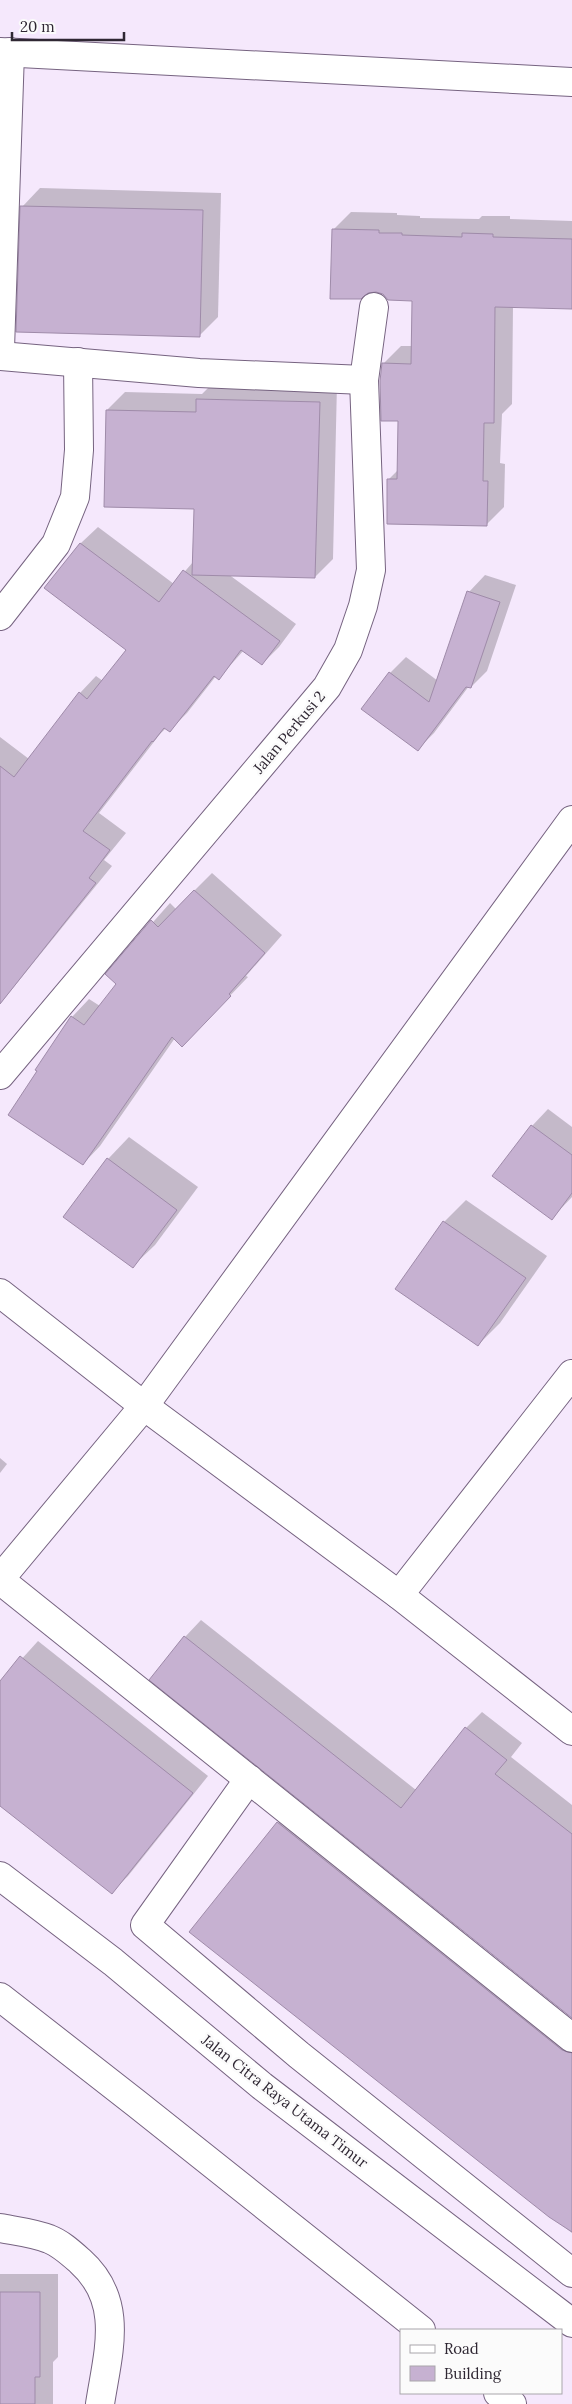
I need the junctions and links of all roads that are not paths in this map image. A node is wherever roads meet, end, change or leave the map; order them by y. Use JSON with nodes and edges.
{"nodes":[{"id":1,"x":5,"y":52,"type":"edge"},
{"id":2,"x":572,"y":82,"type":"edge"},
{"id":3,"x":374,"y":307,"type":"dead end"},
{"id":4,"x":0,"y":349,"type":"edge"},
{"id":5,"x":0,"y":356,"type":"edge"},
{"id":6,"x":78,"y":362,"type":"junction"},
{"id":7,"x":364,"y":380,"type":"junction"},
{"id":8,"x":0,"y":616,"type":"edge"},
{"id":9,"x":572,"y":820,"type":"edge"},
{"id":10,"x":0,"y":1075,"type":"edge"},
{"id":11,"x":0,"y":1293,"type":"edge"},
{"id":12,"x":572,"y":1374,"type":"edge"},
{"id":13,"x":144,"y":1406,"type":"junction"},
{"id":14,"x":0,"y":1580,"type":"edge"},
{"id":15,"x":398,"y":1595,"type":"junction"},
{"id":16,"x":572,"y":1731,"type":"edge"},
{"id":17,"x":250,"y":1779,"type":"junction"},
{"id":18,"x":0,"y":1876,"type":"edge"},
{"id":19,"x":0,"y":1997,"type":"edge"},
{"id":20,"x":572,"y":2038,"type":"edge"},
{"id":21,"x":0,"y":2228,"type":"edge"},
{"id":22,"x":572,"y":2273,"type":"edge"},
{"id":23,"x":572,"y":2323,"type":"edge"},
{"id":24,"x":420,"y":2329,"type":"edge"},
{"id":25,"x":499,"y":2394,"type":"edge"},
{"id":26,"x":100,"y":2404,"type":"edge"},
{"id":27,"x":512,"y":2404,"type":"edge"}],
"edges":[{"from":1,"to":2,"type":"street"},
{"from":1,"to":4,"type":"street"},
{"from":3,"to":7,"type":"street","name":"Jalan Perkusi 2"},
{"from":5,"to":6,"type":"street"},
{"from":6,"to":7,"type":"street"},
{"from":6,"to":8,"type":"street"},
{"from":7,"to":10,"type":"street","name":"Jalan Perkusi 2"},
{"from":9,"to":13,"type":"street"},
{"from":11,"to":13,"type":"street"},
{"from":12,"to":15,"type":"street"},
{"from":13,"to":14,"type":"street"},
{"from":13,"to":15,"type":"street"},
{"from":14,"to":17,"type":"street"},
{"from":15,"to":16,"type":"street"},
{"from":17,"to":20,"type":"street"},
{"from":17,"to":22,"type":"street"},
{"from":18,"to":23,"type":"street","name":"Jalan Citra Raya Utama Timur"},
{"from":19,"to":24,"type":"street"},
{"from":21,"to":26,"type":"street"},
{"from":25,"to":27,"type":"street"}]}
